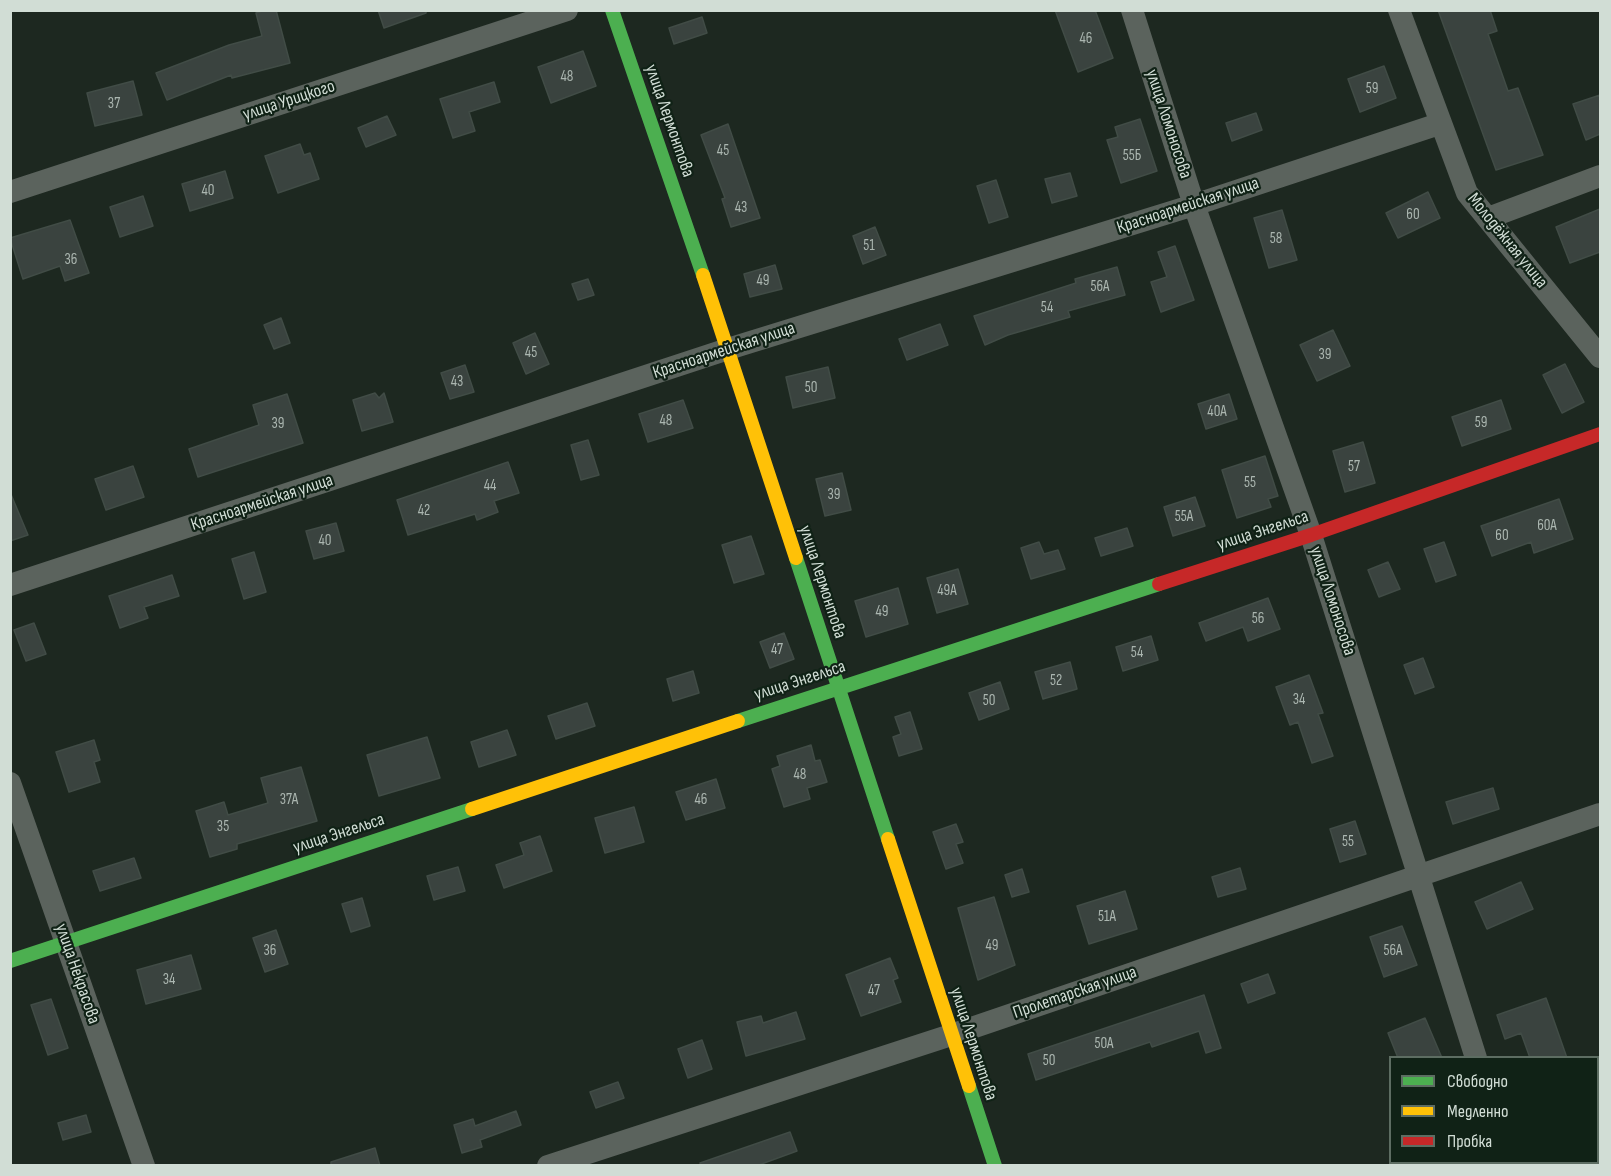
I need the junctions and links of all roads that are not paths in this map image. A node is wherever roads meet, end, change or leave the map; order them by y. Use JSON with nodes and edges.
{"nodes":[{"id":1,"x":567,"y":10,"type":"edge"},
{"id":2,"x":612,"y":10,"type":"edge"},
{"id":3,"x":1132,"y":10,"type":"edge"},
{"id":4,"x":1399,"y":10,"type":"edge"},
{"id":5,"x":1439,"y":124,"type":"junction"},
{"id":6,"x":1600,"y":176,"type":"edge"},
{"id":7,"x":10,"y":192,"type":"edge"},
{"id":8,"x":1194,"y":205,"type":"junction"},
{"id":9,"x":1488,"y":218,"type":"junction"},
{"id":10,"x":728,"y":349,"type":"junction"},
{"id":11,"x":1600,"y":357,"type":"edge"},
{"id":12,"x":1600,"y":434,"type":"edge"},
{"id":13,"x":1311,"y":535,"type":"junction"},
{"id":14,"x":10,"y":585,"type":"edge"},
{"id":15,"x":838,"y":688,"type":"junction"},
{"id":16,"x":10,"y":783,"type":"edge"},
{"id":17,"x":1600,"y":814,"type":"edge"},
{"id":18,"x":1419,"y":874,"type":"junction"},
{"id":19,"x":65,"y":943,"type":"junction"},
{"id":20,"x":10,"y":961,"type":"edge"},
{"id":21,"x":951,"y":1035,"type":"junction"},
{"id":22,"x":1475,"y":1056,"type":"edge"},
{"id":23,"x":144,"y":1166,"type":"edge"},
{"id":24,"x":548,"y":1166,"type":"edge"},
{"id":25,"x":995,"y":1166,"type":"edge"}],
"edges":[{"from":1,"to":7,"type":"street","name":"улица Урицкого"},
{"from":2,"to":10,"type":"street","name":"улица Лермонтова"},
{"from":3,"to":8,"type":"street","name":"улица Ломоносова"},
{"from":4,"to":5,"type":"street","name":"Молодёжная улица"},
{"from":5,"to":8,"type":"street","name":"Красноармейская улица"},
{"from":5,"to":9,"type":"street","name":"Молодёжная улица"},
{"from":6,"to":9,"type":"street"},
{"from":8,"to":10,"type":"street","name":"Красноармейская улица"},
{"from":8,"to":13,"type":"street","name":"улица Ломоносова"},
{"from":9,"to":11,"type":"street","name":"Молодёжная улица"},
{"from":10,"to":14,"type":"street","name":"Красноармейская улица"},
{"from":10,"to":15,"type":"street","name":"улица Лермонтова"},
{"from":12,"to":13,"type":"street","name":"улица Энгельса"},
{"from":13,"to":15,"type":"street","name":"улица Энгельса"},
{"from":13,"to":18,"type":"street","name":"улица Ломоносова"},
{"from":15,"to":19,"type":"street","name":"улица Энгельса"},
{"from":15,"to":21,"type":"street","name":"улица Лермонтова"},
{"from":16,"to":19,"type":"street","name":"улица Некрасова"},
{"from":17,"to":18,"type":"street","name":"Пролетарская улица"},
{"from":18,"to":21,"type":"street","name":"Пролетарская улица"},
{"from":18,"to":22,"type":"street","name":"улица Ломоносова"},
{"from":19,"to":20,"type":"street","name":"улица Энгельса"},
{"from":19,"to":23,"type":"street","name":"улица Некрасова"},
{"from":21,"to":24,"type":"street","name":"Пролетарская улица"},
{"from":21,"to":25,"type":"street","name":"улица Лермонтова"}]}
